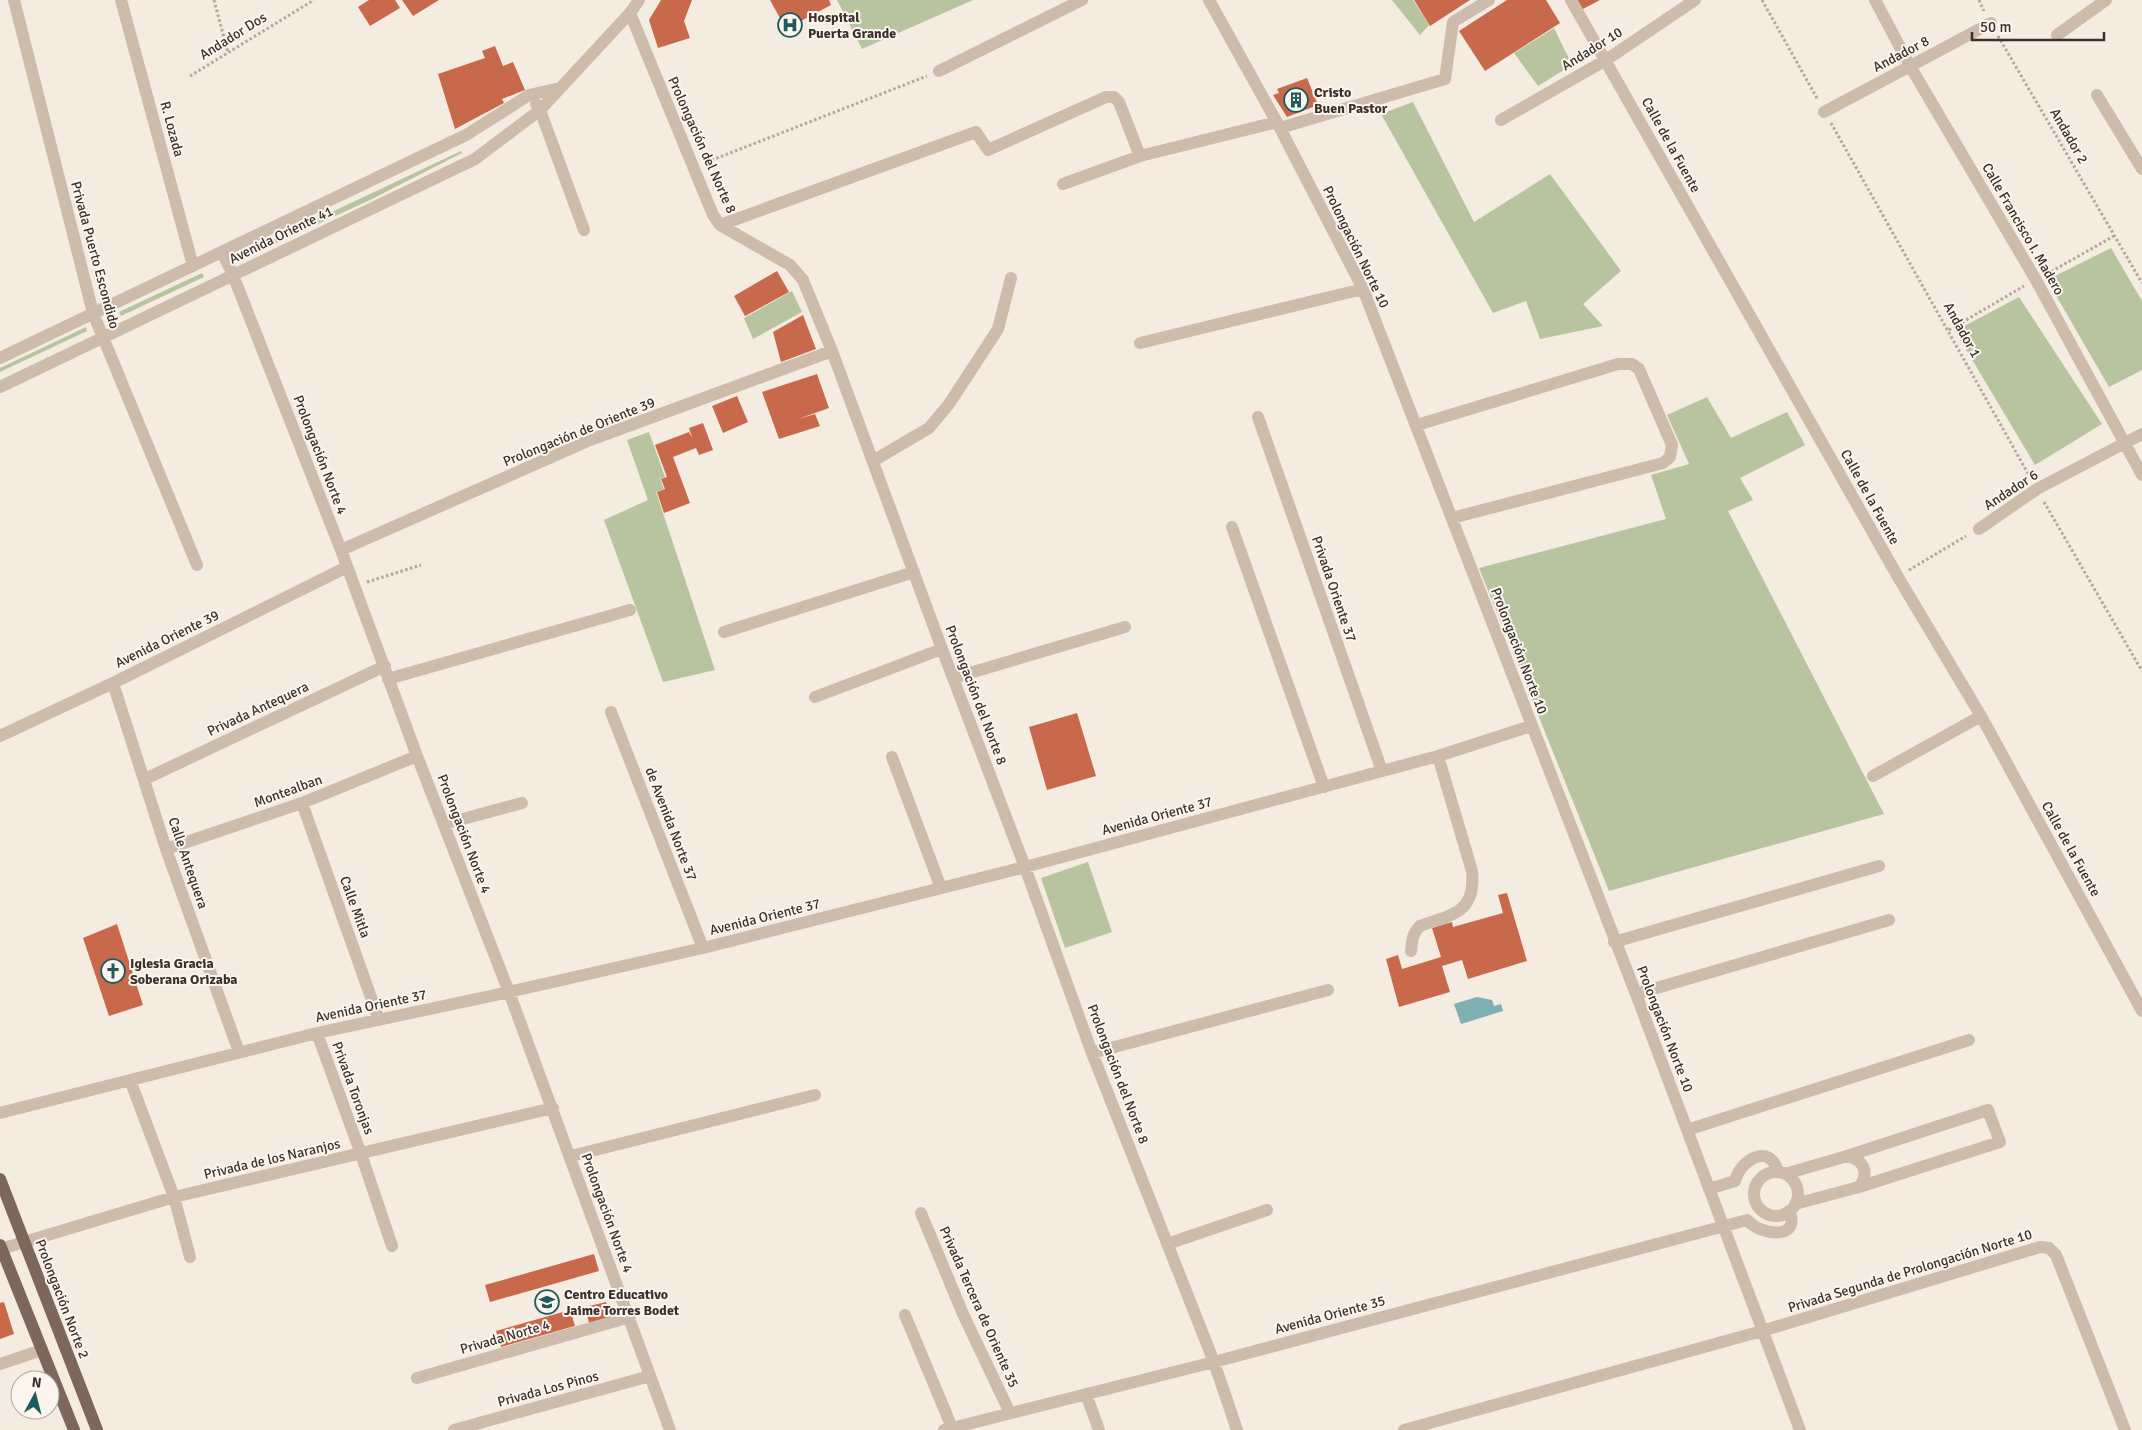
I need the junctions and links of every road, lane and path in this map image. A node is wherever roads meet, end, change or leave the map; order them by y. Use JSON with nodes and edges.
{"nodes":[{"id":1,"x":14,"y":0,"type":"edge"},
{"id":2,"x":121,"y":0,"type":"edge"},
{"id":3,"x":214,"y":0,"type":"edge"},
{"id":4,"x":314,"y":0,"type":"edge"},
{"id":5,"x":639,"y":0,"type":"edge"},
{"id":6,"x":1082,"y":0,"type":"edge"},
{"id":7,"x":1209,"y":0,"type":"edge"},
{"id":8,"x":1489,"y":0,"type":"edge"},
{"id":9,"x":1571,"y":0,"type":"edge"},
{"id":10,"x":1695,"y":0,"type":"edge"},
{"id":11,"x":1762,"y":0,"type":"edge"},
{"id":12,"x":1875,"y":0,"type":"edge"},
{"id":13,"x":1979,"y":0,"type":"edge"},
{"id":14,"x":2106,"y":0,"type":"edge"},
{"id":15,"x":630,"y":13,"type":"junction"},
{"id":16,"x":1991,"y":23,"type":"junction"},
{"id":17,"x":2057,"y":35,"type":"dead end"},
{"id":18,"x":228,"y":53,"type":"junction"},
{"id":19,"x":1606,"y":60,"type":"junction"},
{"id":20,"x":1910,"y":66,"type":"junction"},
{"id":21,"x":940,"y":71,"type":"joint"},
{"id":22,"x":190,"y":76,"type":"dead end"},
{"id":23,"x":560,"y":88,"type":"junction"},
{"id":24,"x":529,"y":95,"type":"junction"},
{"id":25,"x":2097,"y":95,"type":"dead end"},
{"id":26,"x":540,"y":110,"type":"junction"},
{"id":27,"x":1824,"y":112,"type":"junction"},
{"id":28,"x":1501,"y":120,"type":"dead end"},
{"id":29,"x":1279,"y":125,"type":"junction"},
{"id":30,"x":1140,"y":156,"type":"junction"},
{"id":31,"x":692,"y":168,"type":"junction"},
{"id":32,"x":2142,"y":169,"type":"edge"},
{"id":33,"x":1063,"y":184,"type":"dead end"},
{"id":34,"x":720,"y":225,"type":"junction"},
{"id":35,"x":584,"y":230,"type":"dead end"},
{"id":36,"x":222,"y":252,"type":"junction"},
{"id":37,"x":193,"y":266,"type":"junction"},
{"id":38,"x":233,"y":275,"type":"junction"},
{"id":39,"x":1011,"y":278,"type":"dead end"},
{"id":40,"x":2142,"y":283,"type":"edge"},
{"id":41,"x":1363,"y":289,"type":"junction"},
{"id":42,"x":93,"y":314,"type":"junction"},
{"id":43,"x":102,"y":338,"type":"junction"},
{"id":44,"x":1140,"y":343,"type":"dead end"},
{"id":45,"x":832,"y":351,"type":"junction"},
{"id":46,"x":0,"y":358,"type":"edge"},
{"id":47,"x":0,"y":387,"type":"edge"},
{"id":48,"x":1258,"y":417,"type":"dead end"},
{"id":49,"x":1417,"y":425,"type":"junction"},
{"id":50,"x":2142,"y":434,"type":"edge"},
{"id":51,"x":2124,"y":444,"type":"junction"},
{"id":52,"x":874,"y":461,"type":"junction"},
{"id":53,"x":2142,"y":475,"type":"edge"},
{"id":54,"x":2037,"y":489,"type":"junction"},
{"id":55,"x":1452,"y":518,"type":"junction"},
{"id":56,"x":1232,"y":527,"type":"dead end"},
{"id":57,"x":1979,"y":529,"type":"joint"},
{"id":58,"x":341,"y":550,"type":"junction"},
{"id":59,"x":197,"y":565,"type":"dead end"},
{"id":60,"x":421,"y":565,"type":"dead end"},
{"id":61,"x":347,"y":567,"type":"junction"},
{"id":62,"x":914,"y":572,"type":"junction"},
{"id":63,"x":1898,"y":577,"type":"junction"},
{"id":64,"x":354,"y":586,"type":"junction"},
{"id":65,"x":630,"y":610,"type":"dead end"},
{"id":66,"x":1125,"y":627,"type":"dead end"},
{"id":67,"x":724,"y":632,"type":"dead end"},
{"id":68,"x":942,"y":649,"type":"junction"},
{"id":69,"x":384,"y":666,"type":"junction"},
{"id":70,"x":2142,"y":671,"type":"edge"},
{"id":71,"x":953,"y":678,"type":"junction"},
{"id":72,"x":388,"y":679,"type":"junction"},
{"id":73,"x":113,"y":683,"type":"junction"},
{"id":74,"x":815,"y":697,"type":"dead end"},
{"id":75,"x":610,"y":712,"type":"dead end"},
{"id":76,"x":1981,"y":716,"type":"junction"},
{"id":77,"x":1531,"y":726,"type":"junction"},
{"id":78,"x":0,"y":736,"type":"edge"},
{"id":79,"x":417,"y":756,"type":"junction"},
{"id":80,"x":1438,"y":756,"type":"junction"},
{"id":81,"x":892,"y":757,"type":"dead end"},
{"id":82,"x":1382,"y":771,"type":"junction"},
{"id":83,"x":1874,"y":776,"type":"dead end"},
{"id":84,"x":145,"y":779,"type":"junction"},
{"id":85,"x":1324,"y":787,"type":"junction"},
{"id":86,"x":302,"y":803,"type":"junction"},
{"id":87,"x":522,"y":803,"type":"dead end"},
{"id":88,"x":444,"y":824,"type":"junction"},
{"id":89,"x":166,"y":849,"type":"junction"},
{"id":90,"x":1879,"y":866,"type":"dead end"},
{"id":91,"x":1025,"y":867,"type":"junction"},
{"id":92,"x":941,"y":888,"type":"junction"},
{"id":93,"x":1888,"y":920,"type":"dead end"},
{"id":94,"x":1614,"y":942,"type":"junction"},
{"id":95,"x":703,"y":948,"type":"junction"},
{"id":96,"x":1411,"y":952,"type":"dead end"},
{"id":97,"x":1328,"y":990,"type":"dead end"},
{"id":98,"x":509,"y":992,"type":"junction"},
{"id":99,"x":1636,"y":994,"type":"junction"},
{"id":100,"x":2142,"y":1011,"type":"edge"},
{"id":101,"x":379,"y":1020,"type":"junction"},
{"id":102,"x":317,"y":1033,"type":"junction"},
{"id":103,"x":1969,"y":1040,"type":"dead end"},
{"id":104,"x":239,"y":1052,"type":"junction"},
{"id":105,"x":1092,"y":1053,"type":"junction"},
{"id":106,"x":130,"y":1080,"type":"junction"},
{"id":107,"x":814,"y":1095,"type":"dead end"},
{"id":108,"x":553,"y":1108,"type":"junction"},
{"id":109,"x":0,"y":1113,"type":"edge"},
{"id":110,"x":1687,"y":1130,"type":"junction"},
{"id":111,"x":361,"y":1154,"type":"junction"},
{"id":112,"x":571,"y":1156,"type":"junction"},
{"id":113,"x":1847,"y":1156,"type":"junction"},
{"id":114,"x":1782,"y":1173,"type":"junction"},
{"id":115,"x":0,"y":1179,"type":"edge"},
{"id":116,"x":1859,"y":1187,"type":"junction"},
{"id":117,"x":1709,"y":1189,"type":"junction"},
{"id":118,"x":174,"y":1197,"type":"junction"},
{"id":119,"x":1792,"y":1207,"type":"junction"},
{"id":120,"x":1267,"y":1210,"type":"dead end"},
{"id":121,"x":922,"y":1213,"type":"dead end"},
{"id":122,"x":1724,"y":1226,"type":"junction"},
{"id":123,"x":24,"y":1242,"type":"junction"},
{"id":124,"x":1167,"y":1244,"type":"junction"},
{"id":125,"x":392,"y":1246,"type":"dead end"},
{"id":126,"x":1,"y":1247,"type":"edge"},
{"id":127,"x":190,"y":1257,"type":"dead end"},
{"id":128,"x":905,"y":1315,"type":"dead end"},
{"id":129,"x":630,"y":1317,"type":"junction"},
{"id":130,"x":1762,"y":1331,"type":"junction"},
{"id":131,"x":42,"y":1350,"type":"junction"},
{"id":132,"x":1214,"y":1362,"type":"junction"},
{"id":133,"x":0,"y":1364,"type":"edge"},
{"id":134,"x":650,"y":1376,"type":"junction"},
{"id":135,"x":417,"y":1378,"type":"dead end"},
{"id":136,"x":1086,"y":1394,"type":"junction"},
{"id":137,"x":1010,"y":1413,"type":"junction"},
{"id":138,"x":950,"y":1429,"type":"edge"},
{"id":139,"x":1797,"y":1429,"type":"edge"},
{"id":140,"x":74,"y":1430,"type":"edge"},
{"id":141,"x":97,"y":1430,"type":"edge"},
{"id":142,"x":454,"y":1430,"type":"edge"},
{"id":143,"x":670,"y":1430,"type":"edge"},
{"id":144,"x":1099,"y":1430,"type":"edge"},
{"id":145,"x":1237,"y":1430,"type":"edge"},
{"id":146,"x":1404,"y":1430,"type":"edge"},
{"id":147,"x":2125,"y":1430,"type":"edge"}],
"edges":[{"from":1,"to":42,"type":"street","name":"Privada Puerto Escondido"},
{"from":2,"to":37,"type":"street","name":"R. Lozada"},
{"from":3,"to":18,"type":"path"},
{"from":4,"to":18,"type":"path","name":"Andador Dos"},
{"from":5,"to":15,"type":"street","name":"Avenida Oriente 41"},
{"from":6,"to":21,"type":"street"},
{"from":7,"to":29,"type":"street","name":"Prolongación Norte 10"},
{"from":8,"to":29,"type":"street"},
{"from":9,"to":19,"type":"street","name":"Calle de la Fuente"},
{"from":10,"to":19,"type":"street","name":"Andador 10"},
{"from":11,"to":27,"type":"path","name":"Andador 1"},
{"from":12,"to":20,"type":"street","name":"Calle Francisco I. Madero"},
{"from":13,"to":16,"type":"path","name":"Andador 2"},
{"from":14,"to":17,"type":"street"},
{"from":15,"to":23,"type":"street","name":"Avenida Oriente 41"},
{"from":15,"to":31,"type":"street","name":"Prolongación del Norte 8"},
{"from":16,"to":20,"type":"street","name":"Andador 8"},
{"from":16,"to":40,"type":"path","name":"Andador 2"},
{"from":18,"to":22,"type":"path","name":"Andador Dos"},
{"from":19,"to":28,"type":"street","name":"Andador 10"},
{"from":19,"to":63,"type":"street","name":"Calle de la Fuente"},
{"from":20,"to":27,"type":"street","name":"Andador 8"},
{"from":20,"to":51,"type":"street","name":"Calle Francisco I. Madero"},
{"from":21,"to":31,"type":"path"},
{"from":23,"to":24,"type":"street","name":"Avenida Oriente 41"},
{"from":23,"to":26,"type":"street","name":"Avenida Oriente 41"},
{"from":24,"to":26,"type":"street"},
{"from":24,"to":36,"type":"street","name":"Avenida Oriente 41"},
{"from":25,"to":32,"type":"street"},
{"from":26,"to":35,"type":"street"},
{"from":26,"to":38,"type":"street","name":"Avenida Oriente 41"},
{"from":27,"to":54,"type":"path","name":"Andador 1"},
{"from":29,"to":30,"type":"street"},
{"from":29,"to":41,"type":"street","name":"Prolongación Norte 10"},
{"from":30,"to":33,"type":"street"},
{"from":30,"to":34,"type":"street"},
{"from":31,"to":34,"type":"street","name":"Prolongación del Norte 8"},
{"from":34,"to":45,"type":"street","name":"Prolongación del Norte 8"},
{"from":36,"to":37,"type":"street","name":"Avenida Oriente 41"},
{"from":36,"to":38,"type":"street","name":"Prolongación Norte 4"},
{"from":37,"to":42,"type":"street","name":"Avenida Oriente 41"},
{"from":38,"to":43,"type":"street","name":"Avenida Oriente 41"},
{"from":38,"to":58,"type":"street","name":"Prolongación Norte 4"},
{"from":39,"to":52,"type":"street"},
{"from":41,"to":44,"type":"street"},
{"from":41,"to":49,"type":"street","name":"Prolongación Norte 10"},
{"from":42,"to":43,"type":"street","name":"Privada Puerto Escondido"},
{"from":42,"to":46,"type":"street","name":"Avenida Oriente 41"},
{"from":43,"to":47,"type":"street","name":"Avenida Oriente 41"},
{"from":43,"to":59,"type":"street","name":"Privada Puerto Escondido"},
{"from":45,"to":52,"type":"street","name":"Prolongación del Norte 8"},
{"from":45,"to":58,"type":"street","name":"Prolongación de Oriente 39"},
{"from":48,"to":82,"type":"street","name":"Privada Oriente 37"},
{"from":49,"to":55,"type":"street","name":"Prolongación Norte 10"},
{"from":49,"to":55,"type":"street"},
{"from":50,"to":51,"type":"street","name":"Andador 6"},
{"from":51,"to":53,"type":"street","name":"Calle Francisco I. Madero"},
{"from":51,"to":54,"type":"street","name":"Andador 6"},
{"from":52,"to":62,"type":"street","name":"Prolongación del Norte 8"},
{"from":54,"to":57,"type":"street","name":"Andador 6"},
{"from":54,"to":70,"type":"path","name":"Andador 1"},
{"from":55,"to":77,"type":"street","name":"Prolongación Norte 10"},
{"from":56,"to":85,"type":"street"},
{"from":57,"to":63,"type":"path","name":"Andador 6"},
{"from":58,"to":61,"type":"street","name":"Prolongación Norte 4"},
{"from":60,"to":64,"type":"path"},
{"from":61,"to":64,"type":"street","name":"Prolongación Norte 4"},
{"from":61,"to":73,"type":"street","name":"Avenida Oriente 39"},
{"from":62,"to":67,"type":"street"},
{"from":62,"to":68,"type":"street","name":"Prolongación del Norte 8"},
{"from":63,"to":76,"type":"street","name":"Calle de la Fuente"},
{"from":64,"to":69,"type":"street","name":"Prolongación Norte 4"},
{"from":65,"to":72,"type":"street"},
{"from":66,"to":71,"type":"street"},
{"from":68,"to":71,"type":"street","name":"Prolongación del Norte 8"},
{"from":68,"to":74,"type":"street"},
{"from":69,"to":72,"type":"street","name":"Prolongación Norte 4"},
{"from":69,"to":84,"type":"street","name":"Privada Antequera"},
{"from":71,"to":91,"type":"street","name":"Prolongación del Norte 8"},
{"from":72,"to":79,"type":"street","name":"Prolongación Norte 4"},
{"from":73,"to":78,"type":"street","name":"Avenida Oriente 39"},
{"from":73,"to":84,"type":"street","name":"Calle Antequera"},
{"from":75,"to":95,"type":"street","name":"de Avenida Norte 37"},
{"from":76,"to":83,"type":"street"},
{"from":76,"to":100,"type":"street","name":"Calle de la Fuente"},
{"from":77,"to":80,"type":"street","name":"Avenida Oriente 37"},
{"from":77,"to":94,"type":"street","name":"Prolongación Norte 10"},
{"from":79,"to":86,"type":"street","name":"Montealban"},
{"from":79,"to":88,"type":"street","name":"Prolongación Norte 4"},
{"from":80,"to":82,"type":"street","name":"Avenida Oriente 37"},
{"from":80,"to":96,"type":"street"},
{"from":81,"to":92,"type":"street"},
{"from":82,"to":85,"type":"street","name":"Avenida Oriente 37"},
{"from":84,"to":89,"type":"street","name":"Calle Antequera"},
{"from":85,"to":91,"type":"street","name":"Avenida Oriente 37"},
{"from":86,"to":89,"type":"street","name":"Montealban"},
{"from":86,"to":101,"type":"street","name":"Calle Mitla"},
{"from":87,"to":88,"type":"street"},
{"from":88,"to":98,"type":"street","name":"Prolongación Norte 4"},
{"from":89,"to":104,"type":"street","name":"Calle Antequera"},
{"from":90,"to":94,"type":"street"},
{"from":91,"to":92,"type":"street","name":"Avenida Oriente 37"},
{"from":91,"to":105,"type":"street","name":"Prolongación del Norte 8"},
{"from":92,"to":95,"type":"street","name":"Avenida Oriente 37"},
{"from":93,"to":99,"type":"street"},
{"from":94,"to":99,"type":"street","name":"Prolongación Norte 10"},
{"from":95,"to":98,"type":"street","name":"Avenida Oriente 37"},
{"from":97,"to":105,"type":"street"},
{"from":98,"to":101,"type":"street","name":"Avenida Oriente 37"},
{"from":98,"to":108,"type":"street","name":"Prolongación Norte 4"},
{"from":99,"to":110,"type":"street","name":"Prolongación Norte 10"},
{"from":101,"to":102,"type":"street","name":"Avenida Oriente 37"},
{"from":102,"to":104,"type":"street","name":"Avenida Oriente 37"},
{"from":102,"to":111,"type":"street","name":"Privada Toronjas"},
{"from":103,"to":110,"type":"street"},
{"from":104,"to":106,"type":"street","name":"Avenida Oriente 37"},
{"from":105,"to":124,"type":"street","name":"Prolongación del Norte 8"},
{"from":106,"to":109,"type":"street","name":"Avenida Oriente 37"},
{"from":106,"to":118,"type":"street"},
{"from":107,"to":112,"type":"street"},
{"from":108,"to":111,"type":"street","name":"Privada de los Naranjos"},
{"from":108,"to":112,"type":"street","name":"Prolongación Norte 4"},
{"from":110,"to":117,"type":"street","name":"Prolongación Norte 10"},
{"from":111,"to":118,"type":"street","name":"Privada de los Naranjos"},
{"from":111,"to":125,"type":"street","name":"Privada Toronjas"},
{"from":112,"to":129,"type":"street","name":"Prolongación Norte 4"},
{"from":113,"to":114,"type":"street"},
{"from":113,"to":116,"type":"street"},
{"from":113,"to":116,"type":"street"},
{"from":114,"to":117,"type":"street"},
{"from":114,"to":119,"type":"street"},
{"from":114,"to":119,"type":"street"},
{"from":115,"to":123,"type":"main road","name":"Prolongación Norte 2"},
{"from":116,"to":119,"type":"street"},
{"from":117,"to":122,"type":"street","name":"Prolongación Norte 10"},
{"from":118,"to":123,"type":"street","name":"Privada de los Naranjos"},
{"from":118,"to":127,"type":"street"},
{"from":119,"to":122,"type":"street","name":"Avenida Oriente 35"},
{"from":120,"to":124,"type":"street"},
{"from":121,"to":137,"type":"street","name":"Privada Tercera de Oriente 35"},
{"from":122,"to":130,"type":"street","name":"Prolongación Norte 10"},
{"from":122,"to":132,"type":"street","name":"Avenida Oriente 35"},
{"from":123,"to":126,"type":"street","name":"Privada de los Naranjos"},
{"from":123,"to":141,"type":"main road","name":"Prolongación Norte 2"},
{"from":124,"to":132,"type":"street","name":"Prolongación del Norte 8"},
{"from":126,"to":131,"type":"main road"},
{"from":128,"to":138,"type":"street"},
{"from":129,"to":134,"type":"street","name":"Prolongación Norte 4"},
{"from":129,"to":135,"type":"street","name":"Privada Norte 4"},
{"from":130,"to":139,"type":"street","name":"Prolongación Norte 10"},
{"from":130,"to":146,"type":"street"},
{"from":130,"to":147,"type":"street","name":"Privada Segunda de Prolongación Norte 10"},
{"from":131,"to":133,"type":"street"},
{"from":131,"to":140,"type":"main road"},
{"from":132,"to":136,"type":"street","name":"Avenida Oriente 35"},
{"from":132,"to":145,"type":"street","name":"Prolongación del Norte 8"},
{"from":134,"to":142,"type":"street","name":"Privada Los Pinos"},
{"from":134,"to":143,"type":"street","name":"Prolongación Norte 4"},
{"from":136,"to":137,"type":"street","name":"Avenida Oriente 35"},
{"from":136,"to":144,"type":"street"},
{"from":137,"to":138,"type":"street","name":"Avenida Oriente 35"}]}
